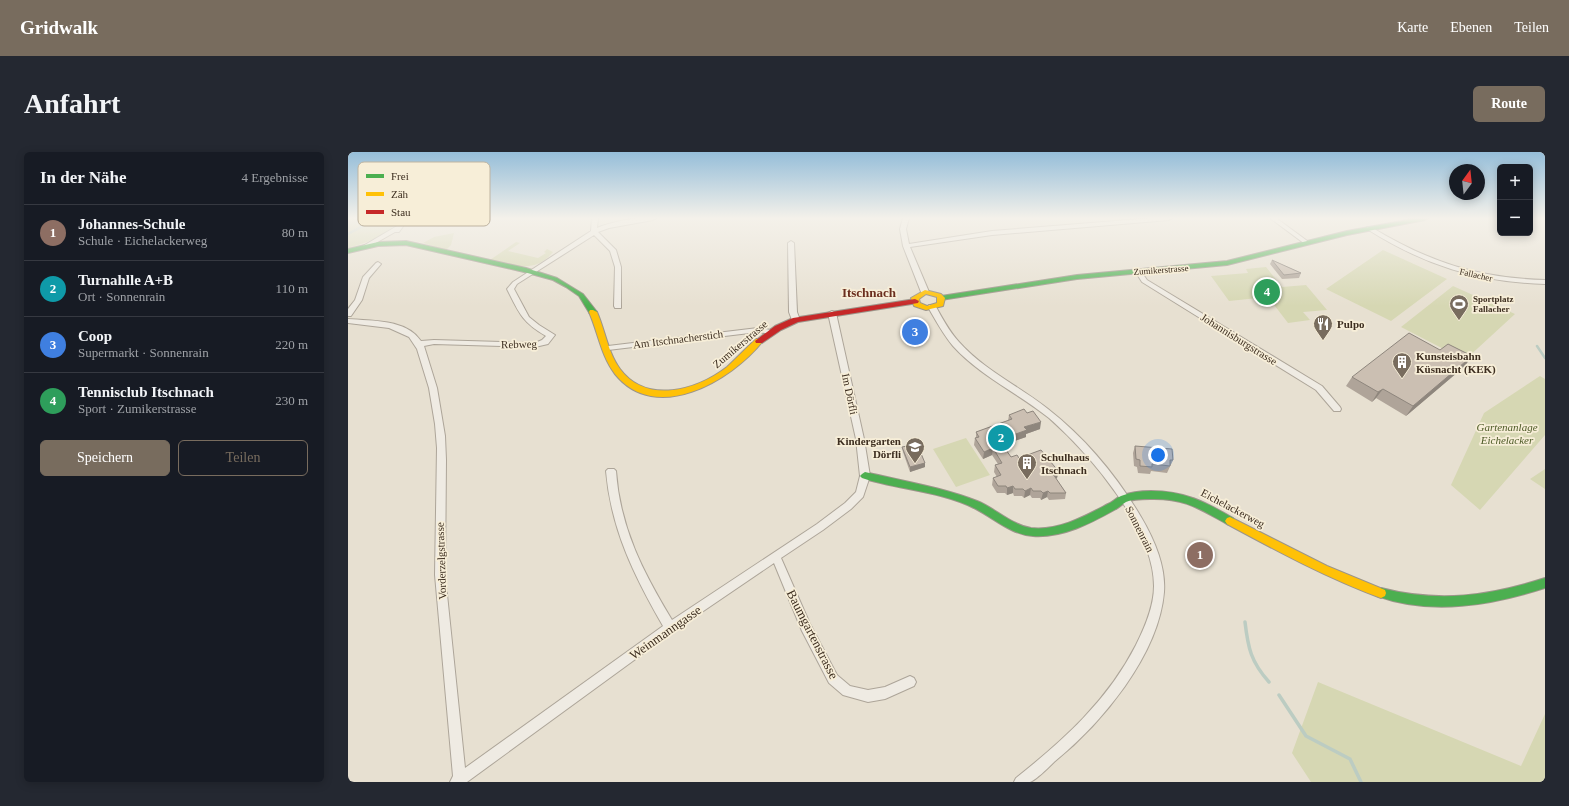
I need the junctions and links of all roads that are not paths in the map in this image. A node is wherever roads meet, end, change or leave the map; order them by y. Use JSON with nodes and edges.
{"nodes":[{"id":1,"x":363,"y":247,"type":"edge"},
{"id":2,"x":423,"y":247,"type":"edge"},
{"id":3,"x":570,"y":247,"type":"edge"},
{"id":4,"x":610,"y":247,"type":"edge"},
{"id":5,"x":791,"y":247,"type":"edge"},
{"id":6,"x":907,"y":247,"type":"edge"},
{"id":7,"x":1289,"y":247,"type":"edge"},
{"id":8,"x":1401,"y":247,"type":"edge"},
{"id":9,"x":348,"y":251,"type":"edge"},
{"id":10,"x":378,"y":264,"type":"dead end"},
{"id":11,"x":531,"y":272,"type":"junction"},
{"id":12,"x":1138,"y":272,"type":"junction"},
{"id":13,"x":1545,"y":282,"type":"edge"},
{"id":14,"x":925,"y":292,"type":"junction"},
{"id":15,"x":941,"y":298,"type":"junction"},
{"id":16,"x":915,"y":301,"type":"junction"},
{"id":17,"x":618,"y":306,"type":"dead end"},
{"id":18,"x":932,"y":307,"type":"junction"},
{"id":19,"x":832,"y":313,"type":"junction"},
{"id":20,"x":348,"y":314,"type":"edge"},
{"id":21,"x":796,"y":320,"type":"junction"},
{"id":22,"x":348,"y":321,"type":"edge"},
{"id":23,"x":771,"y":332,"type":"junction"},
{"id":24,"x":420,"y":344,"type":"junction"},
{"id":25,"x":608,"y":348,"type":"junction"},
{"id":26,"x":1337,"y":409,"type":"dead end"},
{"id":27,"x":611,"y":471,"type":"dead end"},
{"id":28,"x":865,"y":476,"type":"junction"},
{"id":29,"x":1124,"y":498,"type":"junction"},
{"id":30,"x":776,"y":557,"type":"junction"},
{"id":31,"x":1545,"y":583,"type":"edge"},
{"id":32,"x":670,"y":628,"type":"junction"},
{"id":33,"x":910,"y":682,"type":"dead end"},
{"id":34,"x":458,"y":781,"type":"edge"},
{"id":35,"x":1020,"y":782,"type":"edge"}],
"edges":[{"from":1,"to":9,"type":"main road","name":"Zumikerstrasse"},
{"from":2,"to":11,"type":"main road","name":"Zumikerstrasse"},
{"from":3,"to":11,"type":"street","name":"Rebweg"},
{"from":4,"to":17,"type":"street"},
{"from":5,"to":21,"type":"street"},
{"from":6,"to":14,"type":"street"},
{"from":7,"to":12,"type":"main road","name":"Zumikerstrasse"},
{"from":8,"to":13,"type":"street","name":"Fallacher"},
{"from":10,"to":20,"type":"street"},
{"from":11,"to":24,"type":"street","name":"Rebweg"},
{"from":11,"to":25,"type":"main road","name":"Zumikerstrasse"},
{"from":12,"to":15,"type":"main road","name":"Zumikerstrasse"},
{"from":12,"to":26,"type":"street","name":"Johannisburgstrasse"},
{"from":14,"to":15,"type":"main road"},
{"from":14,"to":16,"type":"main road"},
{"from":15,"to":18,"type":"main road"},
{"from":16,"to":18,"type":"main road"},
{"from":16,"to":19,"type":"main road","name":"Zumikerstrasse"},
{"from":18,"to":29,"type":"street","name":"Sonnenrain"},
{"from":19,"to":21,"type":"main road","name":"Zumikerstrasse"},
{"from":19,"to":28,"type":"street","name":"Im Dörfli"},
{"from":21,"to":23,"type":"main road","name":"Zumikerstrasse"},
{"from":22,"to":24,"type":"street"},
{"from":23,"to":25,"type":"street","name":"Am Itschnacherstich"},
{"from":23,"to":25,"type":"main road","name":"Zumikerstrasse"},
{"from":24,"to":34,"type":"street","name":"Vorderzelgstrasse"},
{"from":27,"to":32,"type":"street"},
{"from":28,"to":29,"type":"main road","name":"Eichelackerweg"},
{"from":28,"to":30,"type":"street","name":"Weinmanngasse"},
{"from":29,"to":31,"type":"main road","name":"Eichelackerweg"},
{"from":29,"to":35,"type":"street","name":"Sonnenrain"},
{"from":30,"to":32,"type":"street","name":"Weinmanngasse"},
{"from":30,"to":33,"type":"street","name":"Baumgartenstrasse"},
{"from":32,"to":34,"type":"street","name":"Weinmanngasse"}]}
